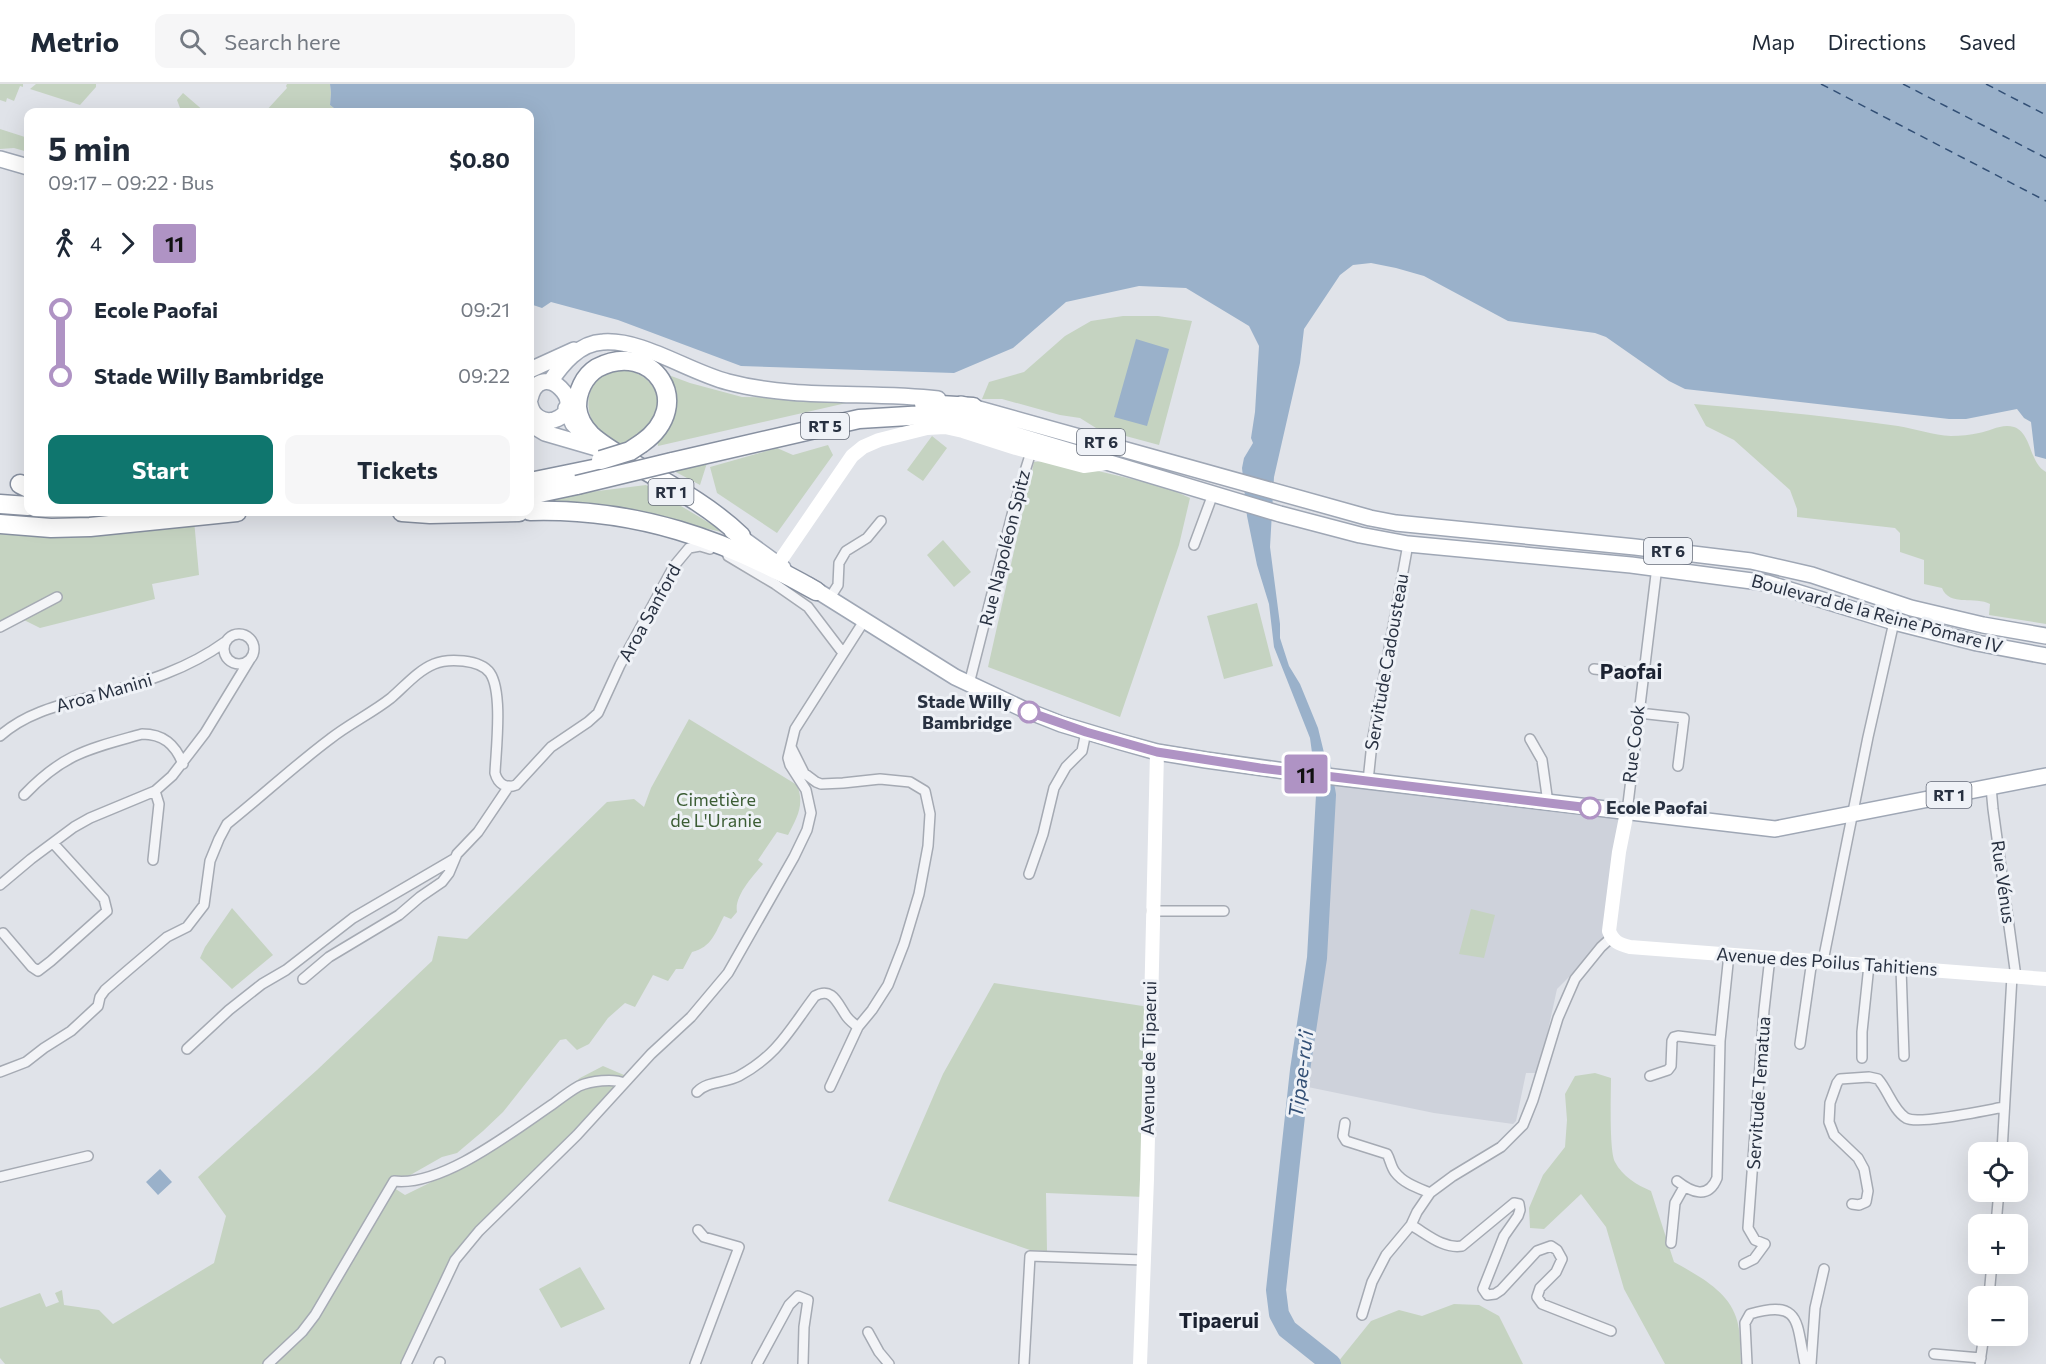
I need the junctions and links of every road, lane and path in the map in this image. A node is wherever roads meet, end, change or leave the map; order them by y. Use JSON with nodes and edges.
{"nodes":[{"id":1,"x":0,"y":159,"type":"edge"},
{"id":2,"x":24,"y":166,"type":"edge"},
{"id":3,"x":585,"y":346,"type":"junction"},
{"id":4,"x":617,"y":361,"type":"junction"},
{"id":5,"x":534,"y":368,"type":"edge"},
{"id":6,"x":536,"y":389,"type":"edge"},
{"id":7,"x":566,"y":401,"type":"junction"},
{"id":8,"x":973,"y":407,"type":"junction"},
{"id":9,"x":534,"y":413,"type":"edge"},
{"id":10,"x":554,"y":420,"type":"junction"},
{"id":11,"x":980,"y":424,"type":"joint"},
{"id":12,"x":534,"y":426,"type":"edge"},
{"id":13,"x":1031,"y":452,"type":"junction"},
{"id":14,"x":670,"y":457,"type":"junction"},
{"id":15,"x":601,"y":459,"type":"junction"},
{"id":16,"x":1106,"y":463,"type":"junction"},
{"id":17,"x":534,"y":481,"type":"edge"},
{"id":18,"x":534,"y":494,"type":"edge"},
{"id":19,"x":1217,"y":496,"type":"junction"},
{"id":20,"x":0,"y":504,"type":"edge"},
{"id":21,"x":24,"y":506,"type":"edge"},
{"id":22,"x":534,"y":511,"type":"edge"},
{"id":23,"x":198,"y":516,"type":"edge"},
{"id":24,"x":881,"y":521,"type":"dead end"},
{"id":25,"x":0,"y":524,"type":"edge"},
{"id":26,"x":741,"y":536,"type":"junction"},
{"id":27,"x":1408,"y":544,"type":"junction"},
{"id":28,"x":1194,"y":545,"type":"dead end"},
{"id":29,"x":1659,"y":550,"type":"junction"},
{"id":30,"x":778,"y":564,"type":"junction"},
{"id":31,"x":1655,"y":569,"type":"junction"},
{"id":32,"x":822,"y":595,"type":"junction"},
{"id":33,"x":57,"y":597,"type":"dead end"},
{"id":34,"x":864,"y":621,"type":"junction"},
{"id":35,"x":1894,"y":622,"type":"junction"},
{"id":36,"x":0,"y":627,"type":"edge"},
{"id":37,"x":2046,"y":636,"type":"edge"},
{"id":38,"x":225,"y":642,"type":"junction"},
{"id":39,"x":210,"y":652,"type":"junction"},
{"id":40,"x":843,"y":653,"type":"junction"},
{"id":41,"x":225,"y":654,"type":"junction"},
{"id":42,"x":252,"y":656,"type":"junction"},
{"id":43,"x":2046,"y":657,"type":"edge"},
{"id":44,"x":234,"y":663,"type":"junction"},
{"id":45,"x":1594,"y":669,"type":"dead end"},
{"id":46,"x":1643,"y":674,"type":"junction"},
{"id":47,"x":969,"y":684,"type":"junction"},
{"id":48,"x":230,"y":690,"type":"junction"},
{"id":49,"x":1639,"y":712,"type":"junction"},
{"id":50,"x":1086,"y":732,"type":"junction"},
{"id":51,"x":0,"y":736,"type":"edge"},
{"id":52,"x":1530,"y":739,"type":"dead end"},
{"id":53,"x":791,"y":747,"type":"junction"},
{"id":54,"x":1157,"y":752,"type":"junction"},
{"id":55,"x":183,"y":764,"type":"junction"},
{"id":56,"x":1678,"y":766,"type":"dead end"},
{"id":57,"x":2046,"y":777,"type":"edge"},
{"id":58,"x":1368,"y":781,"type":"junction"},
{"id":59,"x":509,"y":786,"type":"junction"},
{"id":60,"x":1991,"y":787,"type":"junction"},
{"id":61,"x":155,"y":791,"type":"junction"},
{"id":62,"x":24,"y":795,"type":"dead end"},
{"id":63,"x":1548,"y":803,"type":"junction"},
{"id":64,"x":1627,"y":812,"type":"junction"},
{"id":65,"x":1853,"y":813,"type":"junction"},
{"id":66,"x":53,"y":843,"type":"junction"},
{"id":67,"x":454,"y":859,"type":"junction"},
{"id":68,"x":153,"y":860,"type":"dead end"},
{"id":69,"x":1029,"y":874,"type":"dead end"},
{"id":70,"x":0,"y":885,"type":"edge"},
{"id":71,"x":1152,"y":911,"type":"junction"},
{"id":72,"x":1224,"y":911,"type":"dead end"},
{"id":73,"x":3,"y":933,"type":"dead end"},
{"id":74,"x":1612,"y":938,"type":"junction"},
{"id":75,"x":1729,"y":954,"type":"junction"},
{"id":76,"x":1770,"y":957,"type":"junction"},
{"id":77,"x":1818,"y":961,"type":"junction"},
{"id":78,"x":1869,"y":965,"type":"junction"},
{"id":79,"x":1901,"y":968,"type":"junction"},
{"id":80,"x":2014,"y":976,"type":"junction"},
{"id":81,"x":2046,"y":979,"type":"edge"},
{"id":82,"x":303,"y":980,"type":"dead end"},
{"id":83,"x":858,"y":1026,"type":"junction"},
{"id":84,"x":1720,"y":1041,"type":"junction"},
{"id":85,"x":1800,"y":1044,"type":"dead end"},
{"id":86,"x":187,"y":1049,"type":"dead end"},
{"id":87,"x":1904,"y":1056,"type":"dead end"},
{"id":88,"x":1862,"y":1058,"type":"dead end"},
{"id":89,"x":0,"y":1072,"type":"edge"},
{"id":90,"x":1650,"y":1076,"type":"dead end"},
{"id":91,"x":624,"y":1083,"type":"junction"},
{"id":92,"x":830,"y":1087,"type":"dead end"},
{"id":93,"x":697,"y":1092,"type":"dead end"},
{"id":94,"x":2004,"y":1107,"type":"junction"},
{"id":95,"x":1345,"y":1123,"type":"dead end"},
{"id":96,"x":2002,"y":1142,"type":"edge"},
{"id":97,"x":88,"y":1156,"type":"dead end"},
{"id":98,"x":0,"y":1178,"type":"edge"},
{"id":99,"x":1430,"y":1193,"type":"junction"},
{"id":100,"x":1852,"y":1204,"type":"dead end"},
{"id":101,"x":1411,"y":1225,"type":"junction"},
{"id":102,"x":698,"y":1230,"type":"dead end"},
{"id":103,"x":1671,"y":1243,"type":"dead end"},
{"id":104,"x":1143,"y":1260,"type":"junction"},
{"id":105,"x":1744,"y":1264,"type":"dead end"},
{"id":106,"x":1824,"y":1269,"type":"dead end"},
{"id":107,"x":1362,"y":1315,"type":"dead end"},
{"id":108,"x":1611,"y":1331,"type":"dead end"},
{"id":109,"x":868,"y":1332,"type":"dead end"},
{"id":110,"x":1982,"y":1346,"type":"edge"},
{"id":111,"x":1934,"y":1354,"type":"dead end"},
{"id":112,"x":1980,"y":1361,"type":"edge"},
{"id":113,"x":268,"y":1364,"type":"edge"},
{"id":114,"x":406,"y":1364,"type":"edge"},
{"id":115,"x":695,"y":1364,"type":"edge"},
{"id":116,"x":757,"y":1364,"type":"edge"},
{"id":117,"x":803,"y":1364,"type":"edge"},
{"id":118,"x":889,"y":1364,"type":"edge"},
{"id":119,"x":1024,"y":1364,"type":"edge"},
{"id":120,"x":1140,"y":1364,"type":"edge"},
{"id":121,"x":1747,"y":1364,"type":"edge"},
{"id":122,"x":1805,"y":1364,"type":"edge"},
{"id":123,"x":1811,"y":1364,"type":"edge"}],
"edges":[{"from":1,"to":2,"type":"main road"},
{"from":3,"to":5,"type":"main road","name":"Boulevard de la Reine Pōmare IV"},
{"from":3,"to":6,"type":"main road"},
{"from":3,"to":8,"type":"main road","name":"Boulevard de la Reine Pōmare IV"},
{"from":4,"to":7,"type":"highway"},
{"from":4,"to":15,"type":"highway","bridge":true},
{"from":4,"to":26,"type":"highway"},
{"from":6,"to":7,"type":"main road","number":"RT 1"},
{"from":7,"to":10,"type":"main road"},
{"from":7,"to":15,"type":"main road","number":"RT 1"},
{"from":8,"to":14,"type":"highway","number":"RT 5"},
{"from":8,"to":29,"type":"main road","name":"Boulevard de la Reine Pōmare IV","number":"RT 6"},
{"from":9,"to":10,"type":"main road","number":"RT 1"},
{"from":10,"to":15,"type":"main road","number":"RT 1"},
{"from":11,"to":14,"type":"highway","number":"RT 5"},
{"from":11,"to":16,"type":"main road","number":"RT 6"},
{"from":12,"to":15,"type":"main road","number":"RT 1"},
{"from":13,"to":16,"type":"main road","name":"Rue Napoléon Spitz"},
{"from":13,"to":30,"type":"main road"},
{"from":13,"to":47,"type":"street","name":"Rue Napoléon Spitz"},
{"from":14,"to":15,"type":"highway","number":"RT 5"},
{"from":14,"to":18,"type":"highway","number":"RT 5","bridge":true},
{"from":15,"to":17,"type":"highway"},
{"from":15,"to":26,"type":"main road","number":"RT 1"},
{"from":16,"to":19,"type":"main road","number":"RT 6"},
{"from":19,"to":27,"type":"main road","name":"Boulevard de la Reine Pōmare IV","number":"RT 6"},
{"from":19,"to":28,"type":"street"},
{"from":20,"to":21,"type":"highway"},
{"from":22,"to":32,"type":"highway"},
{"from":23,"to":25,"type":"highway"},
{"from":24,"to":32,"type":"street"},
{"from":26,"to":30,"type":"main road","number":"RT 1"},
{"from":27,"to":31,"type":"main road","name":"Boulevard de la Reine Pōmare IV","number":"RT 6"},
{"from":27,"to":58,"type":"street","name":"Servitude Cadousteau"},
{"from":29,"to":31,"type":"street","name":"Rue Cook"},
{"from":29,"to":37,"type":"main road","name":"Boulevard de la Reine Pōmare IV","number":"RT 6"},
{"from":30,"to":32,"type":"main road","number":"RT 1"},
{"from":31,"to":35,"type":"main road","name":"Boulevard de la Reine Pōmare IV","number":"RT 6"},
{"from":31,"to":46,"type":"street","name":"Rue Cook"},
{"from":32,"to":34,"type":"main road","number":"RT 1"},
{"from":33,"to":36,"type":"street"},
{"from":34,"to":40,"type":"street"},
{"from":34,"to":47,"type":"main road","number":"RT 1"},
{"from":35,"to":43,"type":"main road","name":"Boulevard de la Reine Pōmare IV","number":"RT 6"},
{"from":35,"to":65,"type":"street"},
{"from":38,"to":39,"type":"street","name":"Aroa Manini"},
{"from":38,"to":41,"type":"street"},
{"from":38,"to":42,"type":"street"},
{"from":39,"to":41,"type":"street"},
{"from":39,"to":51,"type":"street","name":"Aroa Manini"},
{"from":40,"to":53,"type":"street"},
{"from":40,"to":59,"type":"street","name":"Aroa Sanford"},
{"from":41,"to":44,"type":"street"},
{"from":42,"to":44,"type":"street"},
{"from":42,"to":48,"type":"street"},
{"from":44,"to":48,"type":"street"},
{"from":45,"to":46,"type":"street"},
{"from":46,"to":49,"type":"street","name":"Rue Cook"},
{"from":47,"to":50,"type":"main road","number":"RT 1"},
{"from":48,"to":55,"type":"street"},
{"from":49,"to":56,"type":"street"},
{"from":49,"to":64,"type":"street","name":"Rue Cook"},
{"from":50,"to":54,"type":"main road","number":"RT 1"},
{"from":50,"to":69,"type":"street"},
{"from":52,"to":63,"type":"street"},
{"from":53,"to":83,"type":"street"},
{"from":53,"to":91,"type":"street"},
{"from":54,"to":58,"type":"main road","number":"RT 1"},
{"from":54,"to":71,"type":"main road","name":"Avenue de Tipaerui"},
{"from":55,"to":61,"type":"street"},
{"from":55,"to":62,"type":"street"},
{"from":57,"to":60,"type":"main road","number":"RT 1"},
{"from":58,"to":63,"type":"main road","number":"RT 1"},
{"from":59,"to":67,"type":"street"},
{"from":59,"to":89,"type":"street"},
{"from":60,"to":65,"type":"main road","number":"RT 1"},
{"from":60,"to":80,"type":"street","name":"Rue Vénus"},
{"from":61,"to":66,"type":"street"},
{"from":61,"to":68,"type":"street"},
{"from":63,"to":64,"type":"main road","number":"RT 1"},
{"from":64,"to":65,"type":"main road","number":"RT 1"},
{"from":64,"to":74,"type":"main road"},
{"from":65,"to":77,"type":"street"},
{"from":66,"to":70,"type":"street"},
{"from":66,"to":73,"type":"street"},
{"from":67,"to":82,"type":"street"},
{"from":67,"to":86,"type":"street"},
{"from":71,"to":72,"type":"street"},
{"from":71,"to":104,"type":"main road","name":"Avenue de Tipaerui"},
{"from":74,"to":75,"type":"main road","name":"Avenue des Poilus Tahitiens"},
{"from":74,"to":99,"type":"street"},
{"from":75,"to":76,"type":"main road","name":"Avenue des Poilus Tahitiens"},
{"from":75,"to":84,"type":"street"},
{"from":76,"to":77,"type":"main road","name":"Avenue des Poilus Tahitiens"},
{"from":76,"to":105,"type":"street","name":"Servitude Tematua"},
{"from":77,"to":78,"type":"main road","name":"Avenue des Poilus Tahitiens"},
{"from":77,"to":85,"type":"street"},
{"from":78,"to":79,"type":"main road","name":"Avenue des Poilus Tahitiens"},
{"from":78,"to":88,"type":"street"},
{"from":79,"to":80,"type":"main road","name":"Avenue des Poilus Tahitiens"},
{"from":79,"to":87,"type":"street"},
{"from":80,"to":81,"type":"main road","name":"Avenue des Poilus Tahitiens"},
{"from":80,"to":94,"type":"street","name":"Rue Vénus"},
{"from":83,"to":92,"type":"street"},
{"from":83,"to":93,"type":"street"},
{"from":84,"to":90,"type":"street"},
{"from":84,"to":103,"type":"street"},
{"from":91,"to":113,"type":"street"},
{"from":91,"to":114,"type":"street"},
{"from":94,"to":96,"type":"street","name":"Rue Vénus"},
{"from":94,"to":100,"type":"street"},
{"from":95,"to":99,"type":"street"},
{"from":97,"to":98,"type":"street"},
{"from":99,"to":101,"type":"street"},
{"from":101,"to":107,"type":"street"},
{"from":101,"to":108,"type":"street"},
{"from":102,"to":115,"type":"street"},
{"from":104,"to":119,"type":"street"},
{"from":104,"to":120,"type":"main road","name":"Avenue de Tipaerui"},
{"from":106,"to":123,"type":"street"},
{"from":109,"to":118,"type":"street"},
{"from":110,"to":112,"type":"street"},
{"from":111,"to":112,"type":"street"},
{"from":116,"to":117,"type":"street"},
{"from":121,"to":122,"type":"street"}]}
